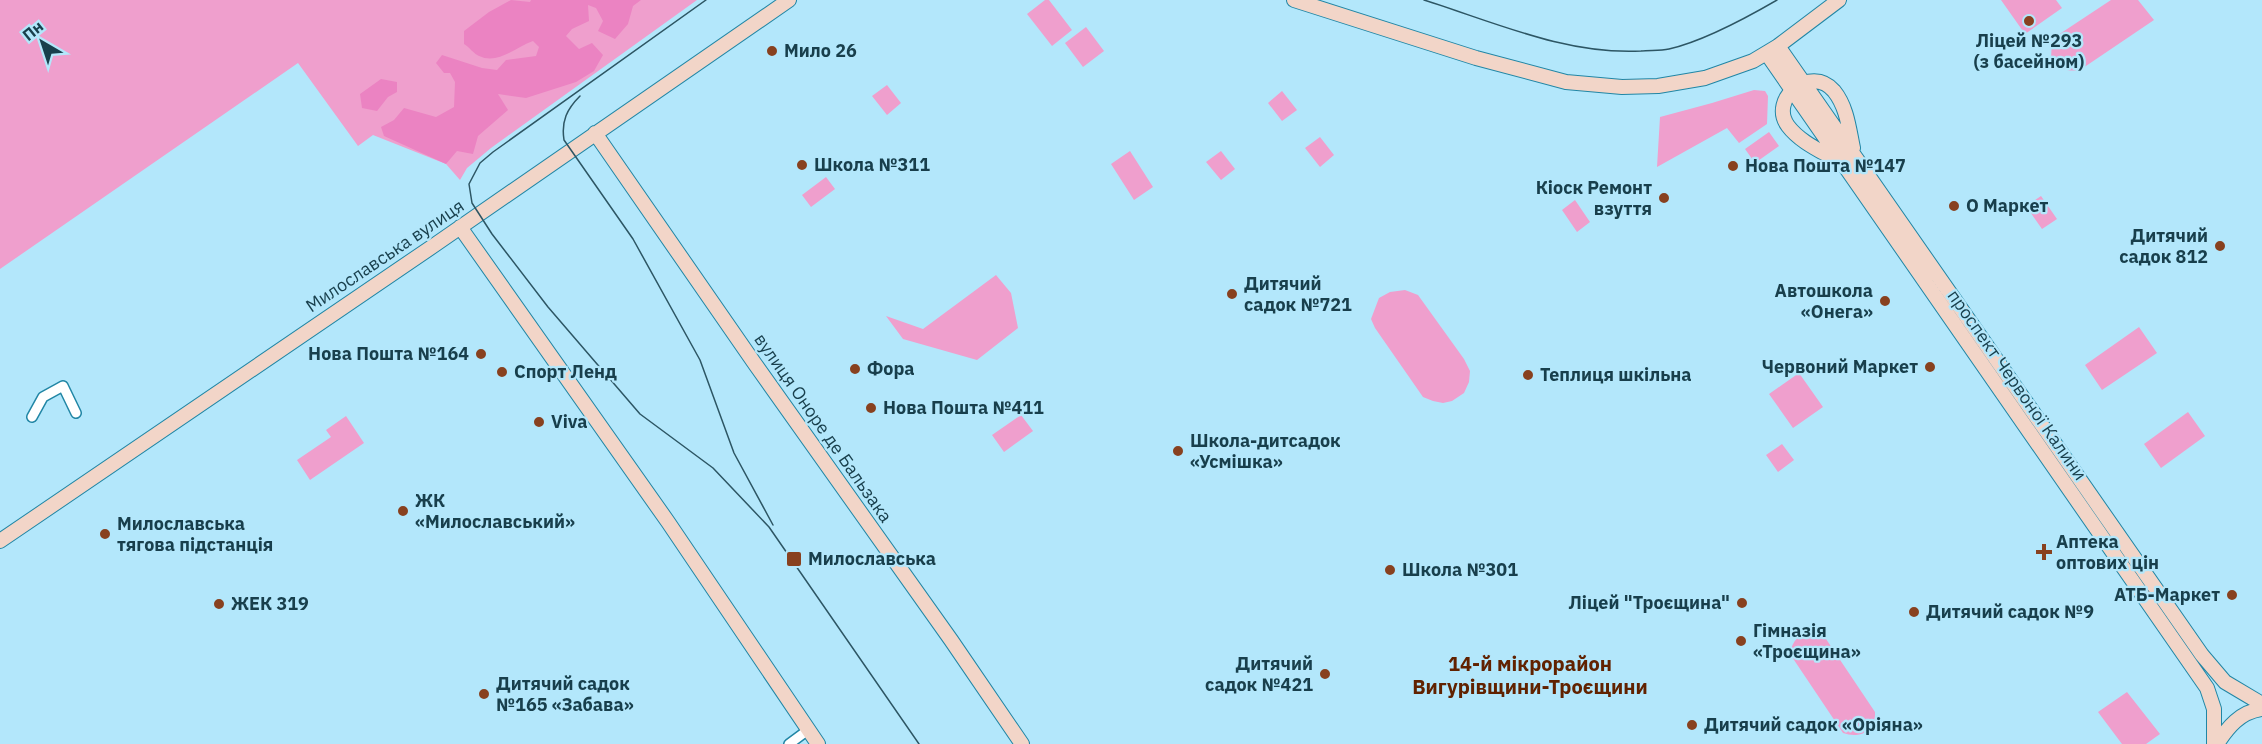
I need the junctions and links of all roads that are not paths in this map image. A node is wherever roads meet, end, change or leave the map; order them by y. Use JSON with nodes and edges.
{"nodes":[{"id":1,"x":789,"y":0,"type":"edge"},
{"id":2,"x":1294,"y":0,"type":"edge"},
{"id":3,"x":1839,"y":0,"type":"edge"},
{"id":4,"x":1773,"y":50,"type":"junction"},
{"id":5,"x":1803,"y":82,"type":"junction"},
{"id":6,"x":1791,"y":90,"type":"junction"},
{"id":7,"x":595,"y":133,"type":"junction"},
{"id":8,"x":1854,"y":154,"type":"junction"},
{"id":9,"x":1842,"y":163,"type":"junction"},
{"id":10,"x":460,"y":227,"type":"junction"},
{"id":11,"x":76,"y":413,"type":"dead end"},
{"id":12,"x":32,"y":417,"type":"dead end"},
{"id":13,"x":0,"y":541,"type":"edge"},
{"id":14,"x":2262,"y":704,"type":"edge"},
{"id":15,"x":2262,"y":709,"type":"edge"},
{"id":16,"x":808,"y":730,"type":"junction"},
{"id":17,"x":789,"y":744,"type":"edge"},
{"id":18,"x":818,"y":744,"type":"edge"},
{"id":19,"x":1022,"y":744,"type":"edge"},
{"id":20,"x":2215,"y":744,"type":"edge"}],
"edges":[{"from":1,"to":7,"type":"main road","name":"Милославська вулиця"},
{"from":2,"to":4,"type":"main road"},
{"from":3,"to":4,"type":"main road"},
{"from":4,"to":5,"type":"main road","name":"проспект Червоної Калини"},
{"from":4,"to":6,"type":"main road","name":"проспект Червоної Калини"},
{"from":5,"to":6,"type":"main road"},
{"from":5,"to":8,"type":"main road","name":"проспект Червоної Калини"},
{"from":5,"to":8,"type":"main road"},
{"from":6,"to":9,"type":"main road","name":"проспект Червоної Калини"},
{"from":6,"to":9,"type":"main road"},
{"from":7,"to":10,"type":"main road","name":"Милославська вулиця"},
{"from":7,"to":19,"type":"main road","name":"вулиця Оноре де Бальзака"},
{"from":8,"to":14,"type":"main road","name":"проспект Червоної Калини"},
{"from":9,"to":20,"type":"main road","name":"проспект Червоної Калини"},
{"from":10,"to":13,"type":"main road","name":"Милославська вулиця"},
{"from":10,"to":16,"type":"main road"},
{"from":11,"to":12,"type":"street"},
{"from":15,"to":20,"type":"main road"},
{"from":16,"to":17,"type":"street"},
{"from":16,"to":18,"type":"main road"}]}
